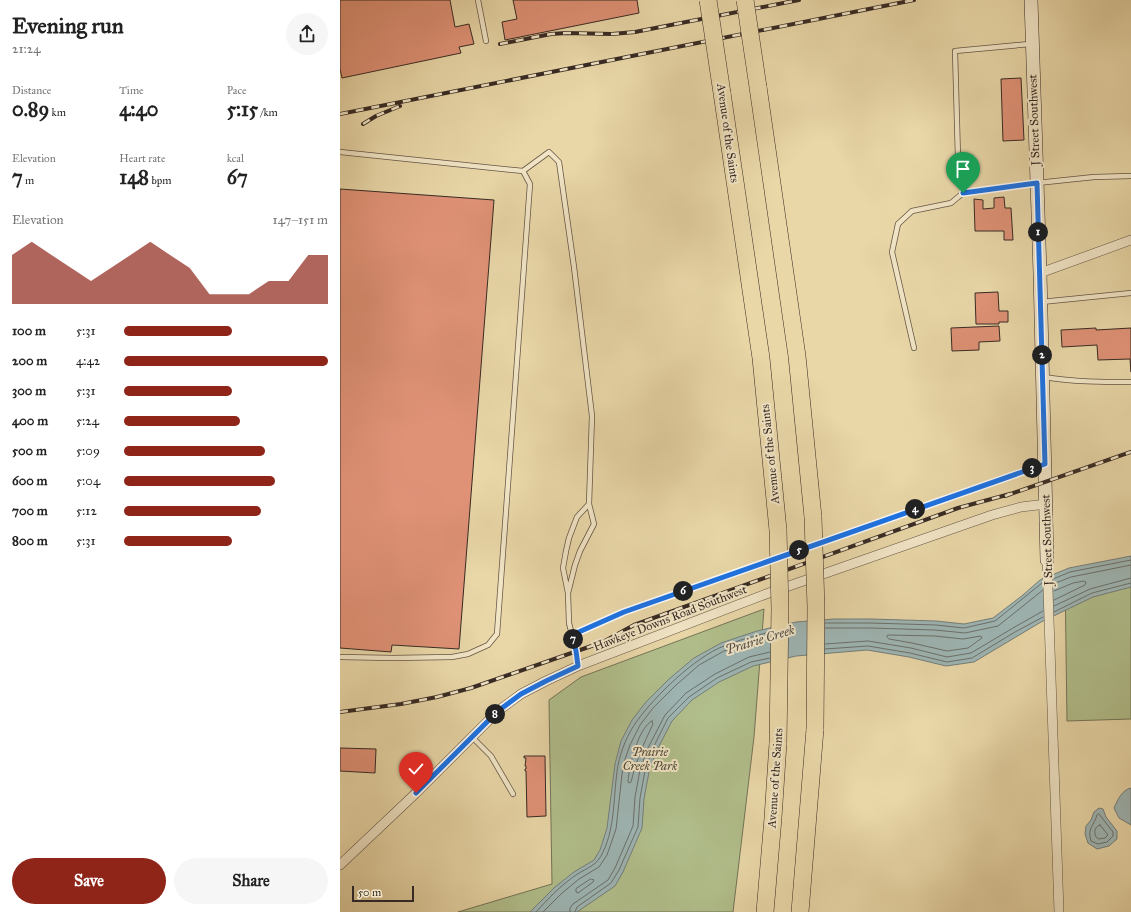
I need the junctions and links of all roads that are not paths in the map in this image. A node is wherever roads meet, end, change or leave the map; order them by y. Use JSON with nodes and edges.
{"nodes":[{"id":1,"x":478,"y":0,"type":"edge"},
{"id":2,"x":708,"y":0,"type":"edge"},
{"id":3,"x":745,"y":0,"type":"edge"},
{"id":4,"x":1031,"y":0,"type":"edge"},
{"id":5,"x":486,"y":41,"type":"dead end"},
{"id":6,"x":1032,"y":44,"type":"junction"},
{"id":7,"x":340,"y":152,"type":"edge"},
{"id":8,"x":958,"y":158,"type":"dead end"},
{"id":9,"x":524,"y":171,"type":"junction"},
{"id":10,"x":1131,"y":176,"type":"edge"},
{"id":11,"x":1037,"y":183,"type":"junction"},
{"id":12,"x":1131,"y":240,"type":"edge"},
{"id":13,"x":1040,"y":272,"type":"junction"},
{"id":14,"x":1131,"y":293,"type":"edge"},
{"id":15,"x":1041,"y":302,"type":"junction"},
{"id":16,"x":914,"y":348,"type":"dead end"},
{"id":17,"x":1043,"y":377,"type":"junction"},
{"id":18,"x":1131,"y":382,"type":"edge"},
{"id":19,"x":1045,"y":464,"type":"junction"},
{"id":20,"x":589,"y":504,"type":"junction"},
{"id":21,"x":1046,"y":504,"type":"junction"},
{"id":22,"x":1047,"y":560,"type":"joint"},
{"id":23,"x":568,"y":593,"type":"junction"},
{"id":24,"x":572,"y":635,"type":"junction"},
{"id":25,"x":340,"y":657,"type":"edge"},
{"id":26,"x":578,"y":666,"type":"junction"},
{"id":27,"x":472,"y":737,"type":"junction"},
{"id":28,"x":512,"y":794,"type":"dead end"},
{"id":29,"x":340,"y":866,"type":"edge"},
{"id":30,"x":765,"y":910,"type":"edge"},
{"id":31,"x":800,"y":912,"type":"edge"},
{"id":32,"x":1059,"y":912,"type":"edge"}],
"edges":[{"from":1,"to":5,"type":"lane"},
{"from":2,"to":30,"type":"highway","name":"Avenue of the Saints","bridge":true},
{"from":3,"to":31,"type":"highway","bridge":true},
{"from":4,"to":6,"type":"street","name":"J Street Southwest"},
{"from":6,"to":8,"type":"lane"},
{"from":6,"to":11,"type":"street","name":"J Street Southwest"},
{"from":7,"to":9,"type":"lane"},
{"from":9,"to":20,"type":"lane"},
{"from":9,"to":25,"type":"lane"},
{"from":10,"to":11,"type":"lane"},
{"from":11,"to":13,"type":"street","name":"J Street Southwest"},
{"from":11,"to":16,"type":"lane"},
{"from":12,"to":13,"type":"street"},
{"from":13,"to":15,"type":"street","name":"J Street Southwest"},
{"from":14,"to":15,"type":"lane"},
{"from":15,"to":17,"type":"street","name":"J Street Southwest"},
{"from":17,"to":18,"type":"lane"},
{"from":17,"to":19,"type":"street","name":"J Street Southwest"},
{"from":19,"to":21,"type":"street","name":"J Street Southwest"},
{"from":19,"to":24,"type":"lane"},
{"from":20,"to":23,"type":"lane"},
{"from":20,"to":23,"type":"lane"},
{"from":21,"to":22,"type":"street","name":"J Street Southwest"},
{"from":21,"to":26,"type":"street","name":"Hawkeye Downs Road Southwest"},
{"from":22,"to":32,"type":"street","name":"J Street Southwest"},
{"from":23,"to":24,"type":"lane"},
{"from":24,"to":26,"type":"lane"},
{"from":26,"to":27,"type":"street","name":"Hawkeye Downs Road Southwest"},
{"from":27,"to":28,"type":"lane"},
{"from":27,"to":29,"type":"street","name":"Hawkeye Downs Road Southwest"}]}
